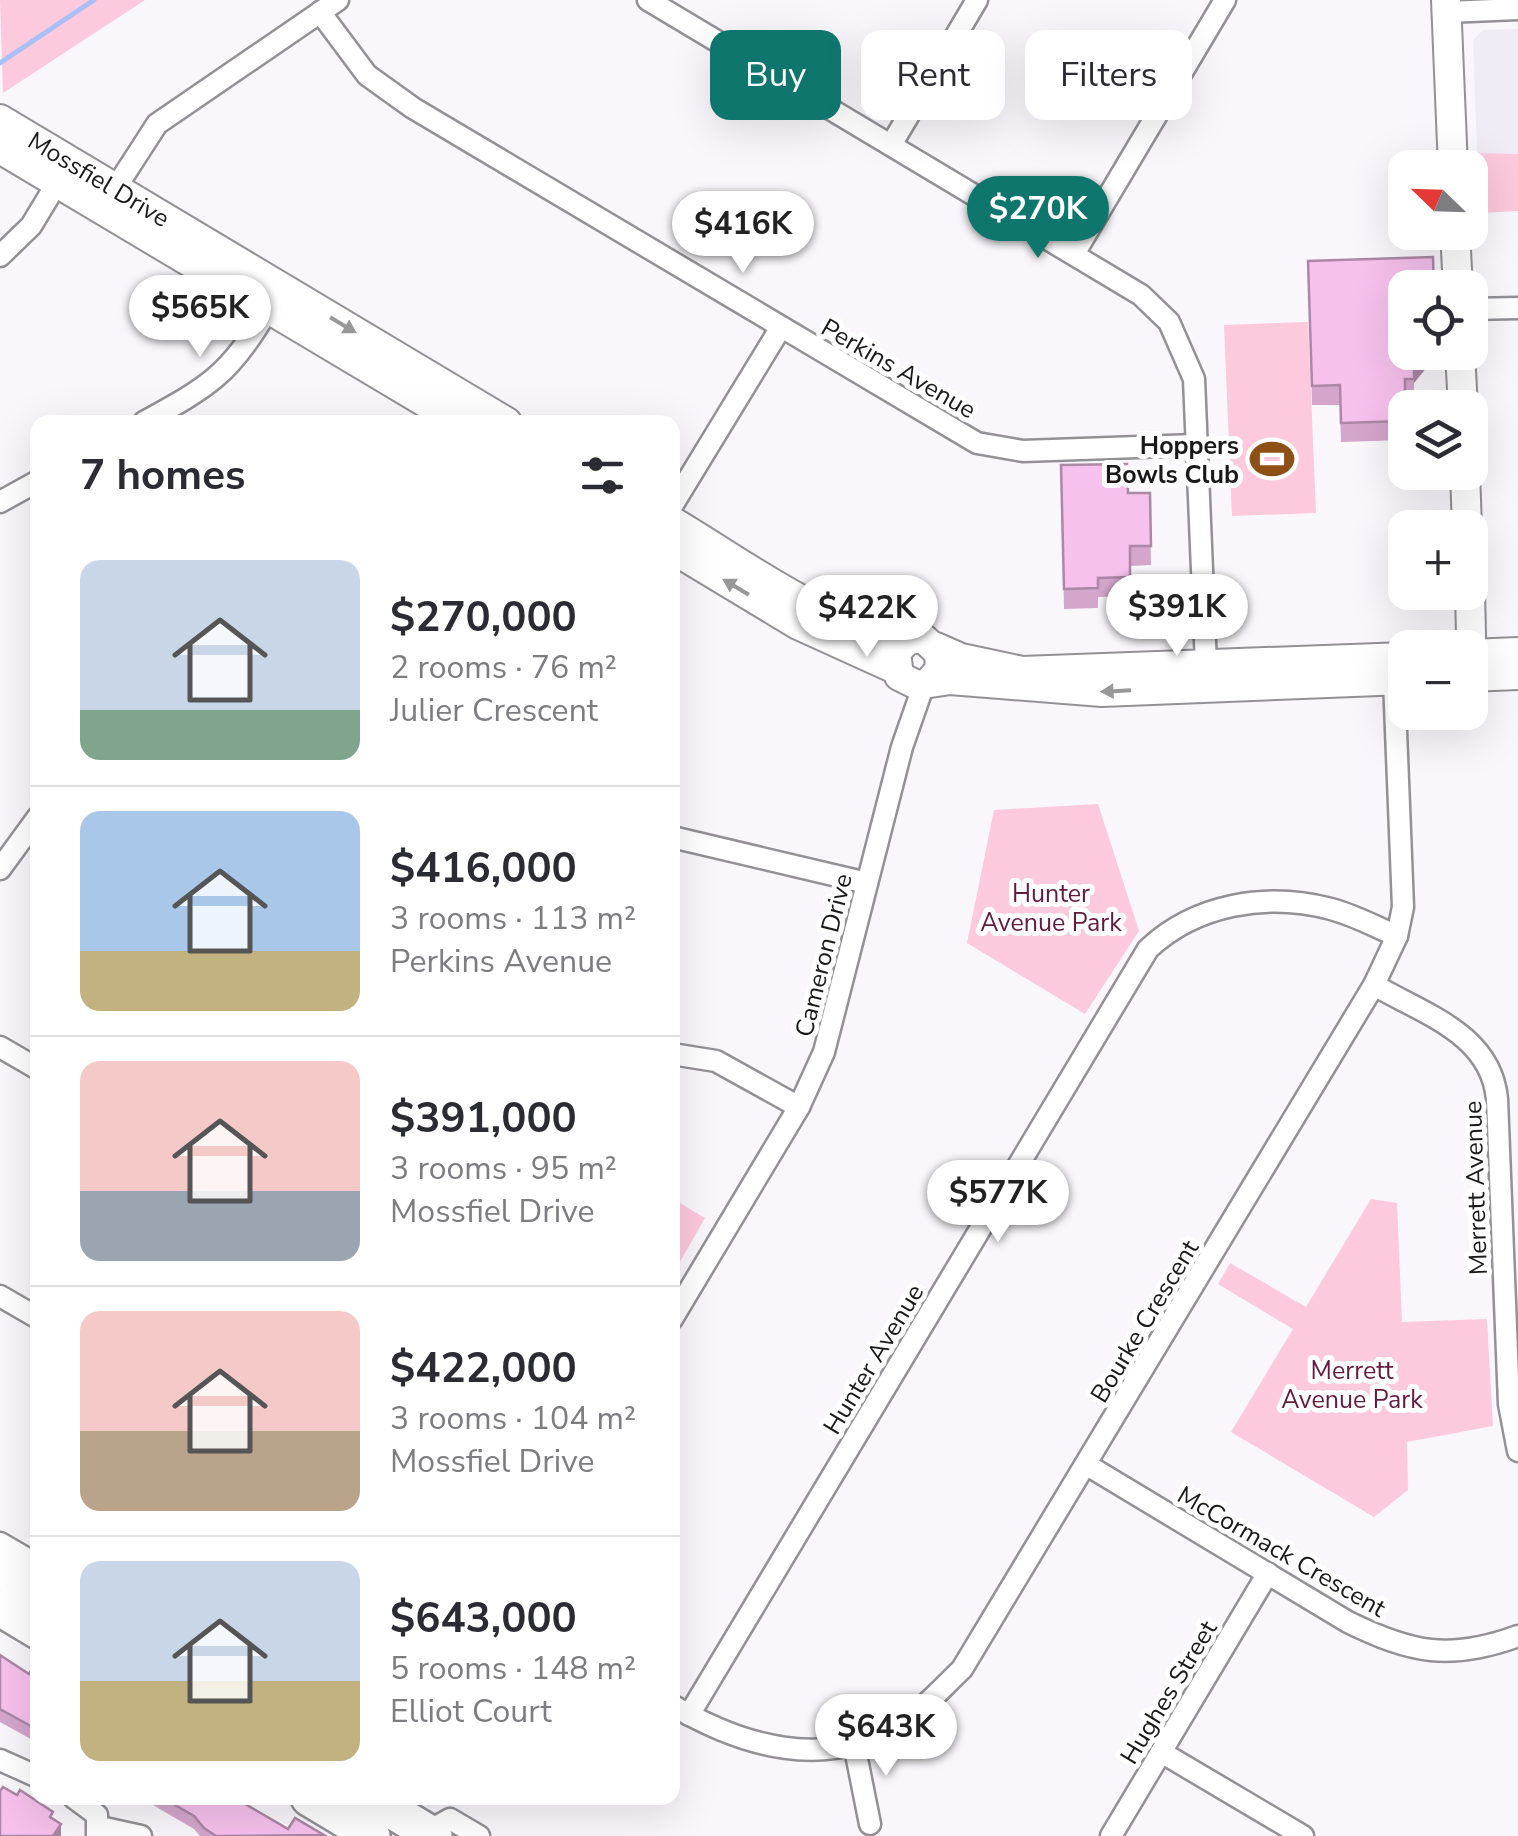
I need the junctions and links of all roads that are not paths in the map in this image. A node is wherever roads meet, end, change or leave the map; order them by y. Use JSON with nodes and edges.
{"nodes":[{"id":1,"x":648,"y":0,"type":"edge"},
{"id":2,"x":977,"y":0,"type":"edge"},
{"id":3,"x":1226,"y":0,"type":"edge"},
{"id":4,"x":329,"y":6,"type":"edge"},
{"id":5,"x":1447,"y":6,"type":"edge"},
{"id":6,"x":1518,"y":9,"type":"edge"},
{"id":7,"x":0,"y":119,"type":"edge"},
{"id":8,"x":891,"y":144,"type":"junction"},
{"id":9,"x":0,"y":149,"type":"edge"},
{"id":10,"x":1451,"y":150,"type":"edge"},
{"id":11,"x":64,"y":173,"type":"junction"},
{"id":12,"x":108,"y":200,"type":"junction"},
{"id":13,"x":1074,"y":254,"type":"junction"},
{"id":14,"x":0,"y":256,"type":"edge"},
{"id":15,"x":274,"y":298,"type":"junction"},
{"id":16,"x":1518,"y":308,"type":"edge"},
{"id":17,"x":1488,"y":309,"type":"edge"},
{"id":18,"x":780,"y":327,"type":"junction"},
{"id":19,"x":157,"y":415,"type":"edge"},
{"id":20,"x":448,"y":415,"type":"edge"},
{"id":21,"x":493,"y":415,"type":"edge"},
{"id":22,"x":1196,"y":445,"type":"junction"},
{"id":23,"x":30,"y":485,"type":"edge"},
{"id":24,"x":680,"y":493,"type":"edge"},
{"id":25,"x":0,"y":502,"type":"edge"},
{"id":26,"x":680,"y":526,"type":"edge"},
{"id":27,"x":680,"y":554,"type":"edge"},
{"id":28,"x":908,"y":640,"type":"junction"},
{"id":29,"x":936,"y":647,"type":"junction"},
{"id":30,"x":1518,"y":652,"type":"edge"},
{"id":31,"x":1488,"y":660,"type":"edge"},
{"id":32,"x":1388,"y":668,"type":"edge"},
{"id":33,"x":1488,"y":669,"type":"edge"},
{"id":34,"x":1206,"y":675,"type":"junction"},
{"id":35,"x":1518,"y":675,"type":"edge"},
{"id":36,"x":912,"y":678,"type":"junction"},
{"id":37,"x":1400,"y":730,"type":"edge"},
{"id":38,"x":30,"y":828,"type":"edge"},
{"id":39,"x":680,"y":838,"type":"edge"},
{"id":40,"x":0,"y":869,"type":"edge"},
{"id":41,"x":867,"y":883,"type":"junction"},
{"id":42,"x":1397,"y":936,"type":"junction"},
{"id":43,"x":1374,"y":985,"type":"junction"},
{"id":44,"x":0,"y":1046,"type":"edge"},
{"id":45,"x":680,"y":1055,"type":"edge"},
{"id":46,"x":30,"y":1064,"type":"edge"},
{"id":47,"x":799,"y":1106,"type":"junction"},
{"id":48,"x":0,"y":1296,"type":"edge"},
{"id":49,"x":680,"y":1306,"type":"edge"},
{"id":50,"x":30,"y":1313,"type":"edge"},
{"id":51,"x":1518,"y":1452,"type":"edge"},
{"id":52,"x":1088,"y":1465,"type":"junction"},
{"id":53,"x":0,"y":1543,"type":"edge"},
{"id":54,"x":30,"y":1560,"type":"edge"},
{"id":55,"x":0,"y":1570,"type":"edge"},
{"id":56,"x":1268,"y":1573,"type":"junction"},
{"id":57,"x":30,"y":1588,"type":"edge"},
{"id":58,"x":0,"y":1608,"type":"edge"},
{"id":59,"x":30,"y":1626,"type":"edge"},
{"id":60,"x":1518,"y":1636,"type":"edge"},
{"id":61,"x":681,"y":1710,"type":"edge"},
{"id":62,"x":854,"y":1744,"type":"junction"},
{"id":63,"x":1161,"y":1752,"type":"junction"},
{"id":64,"x":0,"y":1760,"type":"edge"},
{"id":65,"x":30,"y":1773,"type":"edge"},
{"id":66,"x":83,"y":1805,"type":"edge"},
{"id":67,"x":338,"y":1805,"type":"edge"},
{"id":68,"x":376,"y":1814,"type":"edge"},
{"id":69,"x":870,"y":1824,"type":"dead end"},
{"id":70,"x":98,"y":1831,"type":"edge"},
{"id":71,"x":429,"y":1835,"type":"edge"},
{"id":72,"x":141,"y":1836,"type":"edge"},
{"id":73,"x":478,"y":1836,"type":"edge"},
{"id":74,"x":1111,"y":1836,"type":"edge"},
{"id":75,"x":1303,"y":1836,"type":"edge"}],
"edges":[{"from":1,"to":8,"type":"street"},
{"from":2,"to":8,"type":"street"},
{"from":3,"to":13,"type":"street"},
{"from":4,"to":12,"type":"street"},
{"from":4,"to":18,"type":"street","name":"Perkins Avenue"},
{"from":5,"to":6,"type":"street"},
{"from":5,"to":10,"type":"street"},
{"from":7,"to":11,"type":"street","name":"Mossfiel Drive"},
{"from":8,"to":13,"type":"street"},
{"from":9,"to":11,"type":"street","name":"Mossfiel Drive"},
{"from":11,"to":12,"type":"street","name":"Mossfiel Drive"},
{"from":11,"to":14,"type":"street"},
{"from":12,"to":15,"type":"street","name":"Mossfiel Drive"},
{"from":13,"to":22,"type":"street"},
{"from":15,"to":19,"type":"street"},
{"from":15,"to":20,"type":"street","name":"Mossfiel Drive"},
{"from":15,"to":21,"type":"street","name":"Mossfiel Drive","one_way":true},
{"from":16,"to":17,"type":"street"},
{"from":18,"to":22,"type":"street","name":"Perkins Avenue"},
{"from":18,"to":24,"type":"street"},
{"from":22,"to":34,"type":"street"},
{"from":23,"to":25,"type":"street"},
{"from":26,"to":28,"type":"street"},
{"from":36,"to":27,"type":"street","one_way":true},
{"from":28,"to":29,"type":"street"},
{"from":28,"to":36,"type":"street"},
{"from":29,"to":34,"type":"street"},
{"from":29,"to":36,"type":"street"},
{"from":30,"to":31,"type":"street"},
{"from":32,"to":34,"type":"street"},
{"from":33,"to":35,"type":"street"},
{"from":34,"to":36,"type":"street","one_way":true},
{"from":36,"to":41,"type":"street","name":"Cameron Drive"},
{"from":37,"to":42,"type":"street","name":"Bourke Crescent"},
{"from":38,"to":40,"type":"street"},
{"from":39,"to":41,"type":"street"},
{"from":41,"to":47,"type":"street","name":"Cameron Drive"},
{"from":42,"to":43,"type":"street","name":"Bourke Crescent"},
{"from":42,"to":61,"type":"street","name":"Hunter Avenue"},
{"from":43,"to":51,"type":"street","name":"Merrett Avenue"},
{"from":43,"to":52,"type":"street","name":"Bourke Crescent"},
{"from":44,"to":46,"type":"street"},
{"from":45,"to":47,"type":"street"},
{"from":47,"to":49,"type":"street","name":"Cameron Drive"},
{"from":48,"to":50,"type":"street"},
{"from":52,"to":56,"type":"street","name":"McCormack Crescent"},
{"from":52,"to":62,"type":"street","name":"Bourke Crescent"},
{"from":53,"to":54,"type":"street"},
{"from":55,"to":57,"type":"highway"},
{"from":56,"to":60,"type":"street","name":"McCormack Crescent"},
{"from":56,"to":63,"type":"street","name":"Hughes Street"},
{"from":58,"to":59,"type":"highway"},
{"from":61,"to":62,"type":"street","name":"Bourke Crescent"},
{"from":62,"to":69,"type":"street"},
{"from":63,"to":74,"type":"street","name":"Hughes Street"},
{"from":63,"to":75,"type":"street"},
{"from":64,"to":65,"type":"street"},
{"from":66,"to":70,"type":"street"},
{"from":67,"to":68,"type":"highway"},
{"from":68,"to":71,"type":"highway"},
{"from":70,"to":72,"type":"street"},
{"from":71,"to":73,"type":"street"}]}
